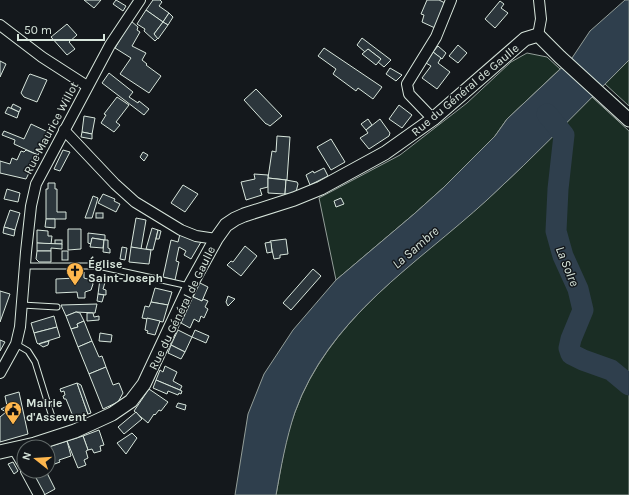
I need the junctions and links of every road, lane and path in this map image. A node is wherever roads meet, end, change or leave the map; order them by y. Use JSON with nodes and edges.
{"nodes":[{"id":1,"x":140,"y":0,"type":"edge"},
{"id":2,"x":451,"y":0,"type":"edge"},
{"id":3,"x":539,"y":0,"type":"edge"},
{"id":4,"x":0,"y":25,"type":"edge"},
{"id":5,"x":538,"y":35,"type":"junction"},
{"id":6,"x":87,"y":86,"type":"junction"},
{"id":7,"x":433,"y":120,"type":"junction"},
{"id":8,"x":629,"y":120,"type":"edge"},
{"id":9,"x":64,"y":130,"type":"junction"},
{"id":10,"x":216,"y":239,"type":"junction"},
{"id":11,"x":24,"y":266,"type":"junction"},
{"id":12,"x":190,"y":286,"type":"junction"},
{"id":13,"x":22,"y":305,"type":"junction"},
{"id":14,"x":57,"y":307,"type":"dead end"},
{"id":15,"x":16,"y":344,"type":"junction"},
{"id":16,"x":0,"y":373,"type":"edge"},
{"id":17,"x":52,"y":417,"type":"dead end"},
{"id":18,"x":14,"y":449,"type":"junction"},
{"id":19,"x":0,"y":452,"type":"edge"},
{"id":20,"x":16,"y":452,"type":"edge"},
{"id":21,"x":30,"y":479,"type":"edge"},
{"id":22,"x":39,"y":495,"type":"edge"}],
"edges":[{"from":1,"to":6,"type":"street","name":"Rue Maurice Willot"},
{"from":2,"to":7,"type":"street"},
{"from":3,"to":5,"type":"street"},
{"from":4,"to":6,"type":"street"},
{"from":5,"to":7,"type":"street","name":"Rue du Général de Gaulle"},
{"from":5,"to":8,"type":"street"},
{"from":6,"to":9,"type":"street","name":"Rue Maurice Willot"},
{"from":7,"to":10,"type":"street","name":"Rue du Général de Gaulle"},
{"from":9,"to":10,"type":"street"},
{"from":9,"to":11,"type":"street","name":"Rue Maurice Willot"},
{"from":10,"to":12,"type":"street","name":"Rue du Général de Gaulle"},
{"from":11,"to":12,"type":"lane"},
{"from":11,"to":13,"type":"street","name":"Rue Maurice Willot"},
{"from":12,"to":18,"type":"street","name":"Rue du Général de Gaulle"},
{"from":13,"to":14,"type":"lane"},
{"from":13,"to":15,"type":"street","name":"Rue Maurice Willot"},
{"from":15,"to":16,"type":"street","name":"Rue Maurice Willot"},
{"from":15,"to":17,"type":"lane"},
{"from":18,"to":19,"type":"street","name":"Rue du Général de Gaulle"},
{"from":18,"to":20,"type":"street"},
{"from":21,"to":22,"type":"street"}]}
